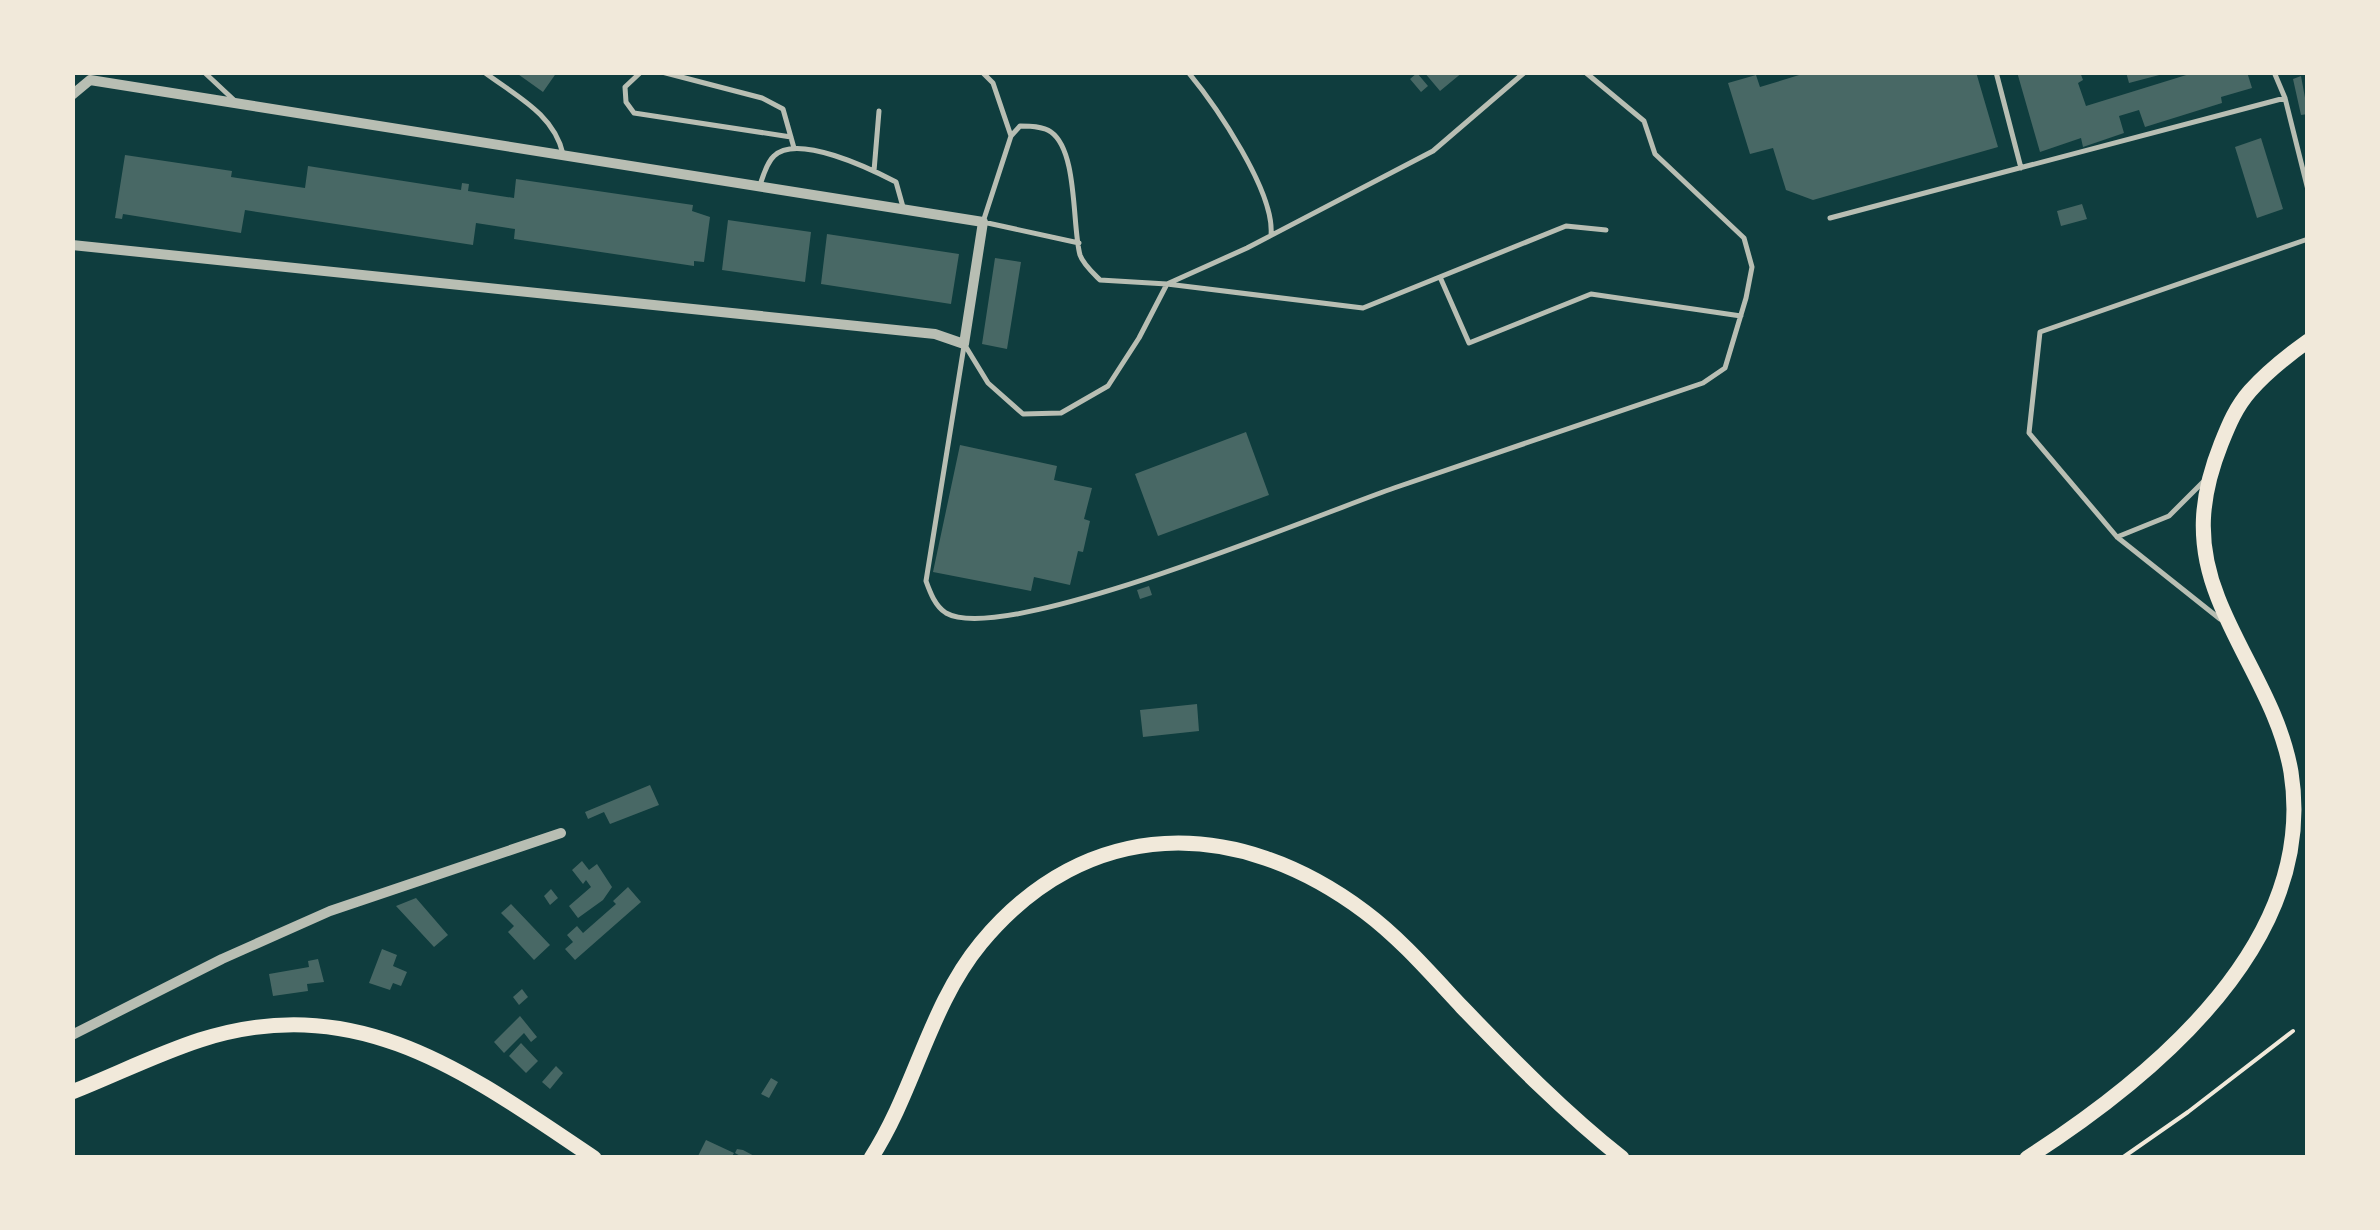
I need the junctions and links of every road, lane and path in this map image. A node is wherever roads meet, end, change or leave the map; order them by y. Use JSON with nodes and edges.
{"nodes":[{"id":1,"x":204,"y":72,"type":"edge"},
{"id":2,"x":484,"y":72,"type":"edge"},
{"id":3,"x":641,"y":72,"type":"edge"},
{"id":4,"x":662,"y":72,"type":"edge"},
{"id":5,"x":982,"y":72,"type":"edge"},
{"id":6,"x":1188,"y":72,"type":"edge"},
{"id":7,"x":1524,"y":72,"type":"edge"},
{"id":8,"x":1585,"y":72,"type":"edge"},
{"id":9,"x":1996,"y":72,"type":"edge"},
{"id":10,"x":2274,"y":72,"type":"edge"},
{"id":11,"x":72,"y":95,"type":"edge"},
{"id":12,"x":2285,"y":98,"type":"junction"},
{"id":13,"x":236,"y":102,"type":"junction"},
{"id":14,"x":879,"y":111,"type":"dead end"},
{"id":15,"x":1011,"y":136,"type":"junction"},
{"id":16,"x":791,"y":138,"type":"junction"},
{"id":17,"x":794,"y":148,"type":"junction"},
{"id":18,"x":563,"y":154,"type":"junction"},
{"id":19,"x":2021,"y":168,"type":"junction"},
{"id":20,"x":874,"y":170,"type":"junction"},
{"id":21,"x":759,"y":186,"type":"junction"},
{"id":22,"x":2308,"y":190,"type":"edge"},
{"id":23,"x":904,"y":210,"type":"junction"},
{"id":24,"x":1830,"y":218,"type":"dead end"},
{"id":25,"x":983,"y":222,"type":"junction"},
{"id":26,"x":1606,"y":230,"type":"dead end"},
{"id":27,"x":1272,"y":235,"type":"junction"},
{"id":28,"x":2308,"y":239,"type":"edge"},
{"id":29,"x":1079,"y":243,"type":"junction"},
{"id":30,"x":72,"y":245,"type":"edge"},
{"id":31,"x":1440,"y":277,"type":"junction"},
{"id":32,"x":1167,"y":284,"type":"junction"},
{"id":33,"x":1741,"y":316,"type":"junction"},
{"id":34,"x":2308,"y":342,"type":"edge"},
{"id":35,"x":964,"y":344,"type":"junction"},
{"id":36,"x":2207,"y":478,"type":"junction"},
{"id":37,"x":2116,"y":537,"type":"junction"},
{"id":38,"x":2232,"y":628,"type":"junction"},
{"id":39,"x":561,"y":832,"type":"dead end"},
{"id":40,"x":2293,"y":1031,"type":"dead end"},
{"id":41,"x":72,"y":1035,"type":"edge"},
{"id":42,"x":72,"y":1092,"type":"edge"},
{"id":43,"x":594,"y":1158,"type":"edge"},
{"id":44,"x":871,"y":1158,"type":"edge"},
{"id":45,"x":1622,"y":1158,"type":"edge"},
{"id":46,"x":2027,"y":1158,"type":"edge"},
{"id":47,"x":2122,"y":1158,"type":"edge"}],
"edges":[{"from":1,"to":13,"type":"lane"},
{"from":2,"to":18,"type":"lane"},
{"from":3,"to":16,"type":"lane"},
{"from":4,"to":16,"type":"lane"},
{"from":5,"to":15,"type":"lane"},
{"from":6,"to":27,"type":"lane"},
{"from":7,"to":27,"type":"lane"},
{"from":8,"to":33,"type":"lane"},
{"from":9,"to":19,"type":"lane"},
{"from":10,"to":12,"type":"lane"},
{"from":11,"to":13,"type":"street"},
{"from":12,"to":19,"type":"lane"},
{"from":12,"to":22,"type":"lane"},
{"from":13,"to":18,"type":"street"},
{"from":14,"to":20,"type":"lane"},
{"from":15,"to":25,"type":"lane"},
{"from":15,"to":29,"type":"lane"},
{"from":16,"to":17,"type":"lane"},
{"from":17,"to":20,"type":"lane"},
{"from":17,"to":21,"type":"lane"},
{"from":18,"to":21,"type":"street"},
{"from":19,"to":24,"type":"lane"},
{"from":20,"to":23,"type":"lane"},
{"from":21,"to":23,"type":"street"},
{"from":23,"to":25,"type":"street"},
{"from":25,"to":29,"type":"lane"},
{"from":25,"to":35,"type":"street"},
{"from":26,"to":31,"type":"lane"},
{"from":27,"to":32,"type":"lane"},
{"from":28,"to":37,"type":"lane"},
{"from":29,"to":32,"type":"lane"},
{"from":30,"to":35,"type":"street"},
{"from":31,"to":32,"type":"lane"},
{"from":31,"to":33,"type":"lane"},
{"from":32,"to":35,"type":"lane"},
{"from":33,"to":35,"type":"lane"},
{"from":34,"to":36,"type":"main road"},
{"from":36,"to":37,"type":"lane"},
{"from":36,"to":38,"type":"main road"},
{"from":37,"to":38,"type":"lane"},
{"from":38,"to":46,"type":"main road"},
{"from":39,"to":41,"type":"street"},
{"from":40,"to":47,"type":"path"},
{"from":42,"to":43,"type":"main road"},
{"from":44,"to":45,"type":"main road"}]}
